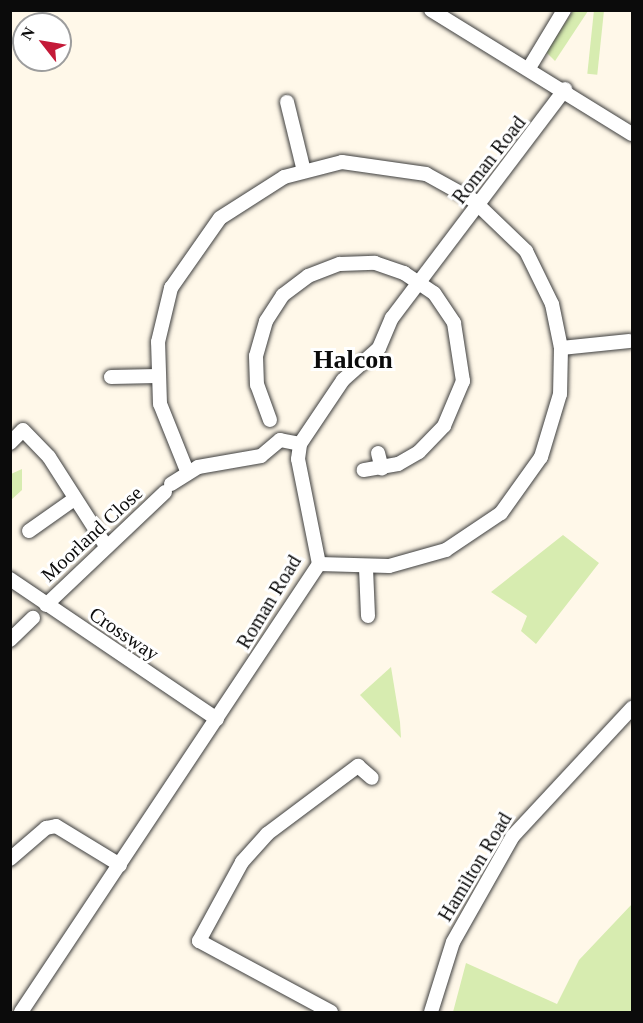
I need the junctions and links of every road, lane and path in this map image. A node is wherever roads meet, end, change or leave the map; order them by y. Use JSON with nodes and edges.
{"nodes":[{"id":1,"x":431,"y":10,"type":"edge"},
{"id":2,"x":564,"y":10,"type":"edge"},
{"id":3,"x":529,"y":68,"type":"junction"},
{"id":4,"x":566,"y":89,"type":"junction"},
{"id":5,"x":287,"y":102,"type":"dead end"},
{"id":6,"x":633,"y":134,"type":"edge"},
{"id":7,"x":304,"y":171,"type":"junction"},
{"id":8,"x":478,"y":204,"type":"junction"},
{"id":9,"x":419,"y":283,"type":"junction"},
{"id":10,"x":630,"y":341,"type":"dead end"},
{"id":11,"x":561,"y":348,"type":"junction"},
{"id":12,"x":157,"y":376,"type":"junction"},
{"id":13,"x":111,"y":377,"type":"dead end"},
{"id":14,"x":275,"y":430,"type":"junction"},
{"id":15,"x":10,"y":443,"type":"edge"},
{"id":16,"x":300,"y":444,"type":"junction"},
{"id":17,"x":378,"y":453,"type":"dead end"},
{"id":18,"x":381,"y":469,"type":"junction"},
{"id":19,"x":364,"y":470,"type":"dead end"},
{"id":20,"x":187,"y":471,"type":"junction"},
{"id":21,"x":73,"y":500,"type":"junction"},
{"id":22,"x":29,"y":531,"type":"dead end"},
{"id":23,"x":106,"y":546,"type":"junction"},
{"id":24,"x":319,"y":564,"type":"junction"},
{"id":25,"x":366,"y":568,"type":"junction"},
{"id":26,"x":10,"y":579,"type":"edge"},
{"id":27,"x":46,"y":605,"type":"junction"},
{"id":28,"x":368,"y":616,"type":"dead end"},
{"id":29,"x":33,"y":618,"type":"dead end"},
{"id":30,"x":10,"y":640,"type":"edge"},
{"id":31,"x":633,"y":708,"type":"edge"},
{"id":32,"x":217,"y":719,"type":"junction"},
{"id":33,"x":372,"y":778,"type":"dead end"},
{"id":34,"x":10,"y":859,"type":"edge"},
{"id":35,"x":120,"y":865,"type":"junction"},
{"id":36,"x":21,"y":1012,"type":"edge"},
{"id":37,"x":330,"y":1012,"type":"edge"},
{"id":38,"x":431,"y":1012,"type":"edge"}],
"edges":[{"from":1,"to":3,"type":"street"},
{"from":2,"to":3,"type":"street"},
{"from":3,"to":4,"type":"street"},
{"from":4,"to":6,"type":"street"},
{"from":4,"to":8,"type":"street","name":"Roman Road"},
{"from":5,"to":7,"type":"street"},
{"from":7,"to":8,"type":"street"},
{"from":7,"to":12,"type":"street"},
{"from":8,"to":9,"type":"street","name":"Roman Road"},
{"from":8,"to":11,"type":"street"},
{"from":9,"to":14,"type":"street"},
{"from":9,"to":16,"type":"street","name":"Roman Road"},
{"from":9,"to":18,"type":"street"},
{"from":10,"to":11,"type":"street"},
{"from":11,"to":25,"type":"street"},
{"from":12,"to":13,"type":"street"},
{"from":12,"to":20,"type":"street"},
{"from":14,"to":16,"type":"street"},
{"from":14,"to":20,"type":"street"},
{"from":15,"to":21,"type":"street"},
{"from":16,"to":24,"type":"street","name":"Roman Road"},
{"from":17,"to":18,"type":"street"},
{"from":18,"to":19,"type":"street"},
{"from":20,"to":23,"type":"street","name":"Moorland Close"},
{"from":21,"to":22,"type":"street"},
{"from":21,"to":23,"type":"street"},
{"from":23,"to":27,"type":"street","name":"Moorland Close"},
{"from":24,"to":25,"type":"street"},
{"from":24,"to":32,"type":"street","name":"Roman Road"},
{"from":25,"to":28,"type":"street"},
{"from":26,"to":27,"type":"street","name":"Crossway"},
{"from":27,"to":32,"type":"street","name":"Crossway"},
{"from":29,"to":30,"type":"street"},
{"from":31,"to":38,"type":"street","name":"Hamilton Road"},
{"from":32,"to":35,"type":"street","name":"Roman Road"},
{"from":33,"to":37,"type":"street"},
{"from":34,"to":35,"type":"street"},
{"from":35,"to":36,"type":"street","name":"Roman Road"}]}
